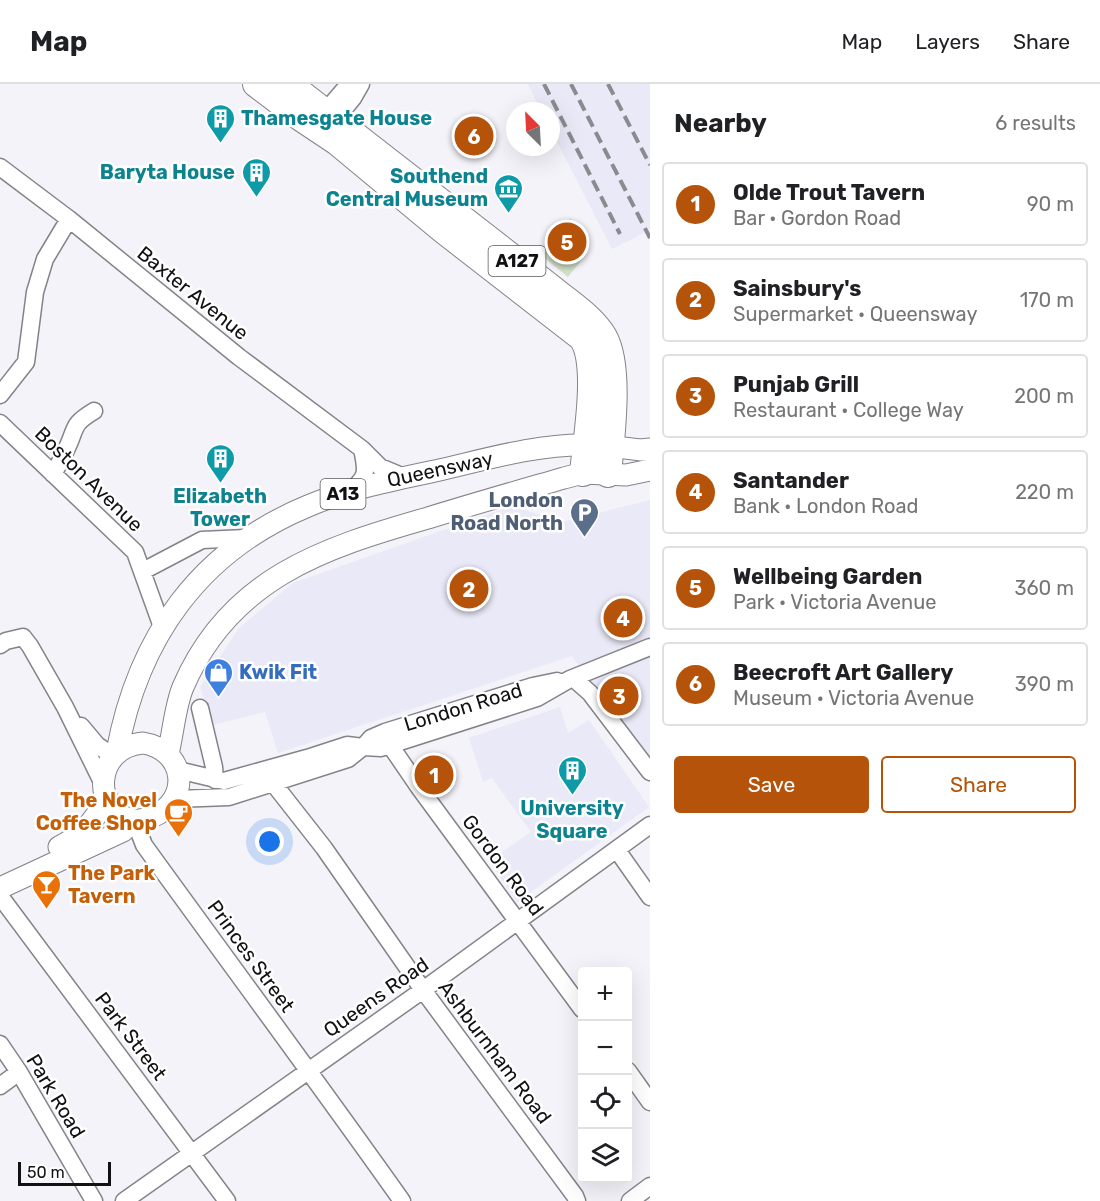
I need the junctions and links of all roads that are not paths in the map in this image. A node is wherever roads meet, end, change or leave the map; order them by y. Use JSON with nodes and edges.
{"nodes":[{"id":1,"x":256,"y":84,"type":"edge"},
{"id":2,"x":289,"y":84,"type":"edge"},
{"id":3,"x":349,"y":84,"type":"edge"},
{"id":4,"x":361,"y":84,"type":"edge"},
{"id":5,"x":327,"y":125,"type":"junction"},
{"id":6,"x":0,"y":167,"type":"edge"},
{"id":7,"x":69,"y":219,"type":"junction"},
{"id":8,"x":0,"y":395,"type":"edge"},
{"id":9,"x":94,"y":411,"type":"dead end"},
{"id":10,"x":0,"y":423,"type":"edge"},
{"id":11,"x":598,"y":446,"type":"junction"},
{"id":12,"x":362,"y":449,"type":"junction"},
{"id":13,"x":650,"y":449,"type":"edge"},
{"id":14,"x":650,"y":470,"type":"edge"},
{"id":15,"x":596,"y":473,"type":"junction"},
{"id":16,"x":54,"y":474,"type":"junction"},
{"id":17,"x":404,"y":477,"type":"junction"},
{"id":18,"x":348,"y":492,"type":"junction"},
{"id":19,"x":246,"y":538,"type":"junction"},
{"id":20,"x":143,"y":570,"type":"junction"},
{"id":21,"x":162,"y":627,"type":"junction"},
{"id":22,"x":0,"y":645,"type":"edge"},
{"id":23,"x":650,"y":647,"type":"edge"},
{"id":24,"x":571,"y":678,"type":"junction"},
{"id":25,"x":65,"y":707,"type":"junction"},
{"id":26,"x":200,"y":708,"type":"dead end"},
{"id":27,"x":390,"y":745,"type":"junction"},
{"id":28,"x":363,"y":747,"type":"junction"},
{"id":29,"x":115,"y":754,"type":"junction"},
{"id":30,"x":173,"y":762,"type":"junction"},
{"id":31,"x":650,"y":772,"type":"edge"},
{"id":32,"x":215,"y":780,"type":"junction"},
{"id":33,"x":273,"y":783,"type":"junction"},
{"id":34,"x":105,"y":792,"type":"junction"},
{"id":35,"x":175,"y":799,"type":"junction"},
{"id":36,"x":138,"y":820,"type":"junction"},
{"id":37,"x":650,"y":825,"type":"edge"},
{"id":38,"x":617,"y":850,"type":"junction"},
{"id":39,"x":0,"y":878,"type":"edge"},
{"id":40,"x":0,"y":888,"type":"edge"},
{"id":41,"x":0,"y":896,"type":"edge"},
{"id":42,"x":650,"y":897,"type":"edge"},
{"id":43,"x":519,"y":921,"type":"junction"},
{"id":44,"x":423,"y":990,"type":"junction"},
{"id":45,"x":578,"y":1003,"type":"edge"},
{"id":46,"x":0,"y":1044,"type":"edge"},
{"id":47,"x":309,"y":1070,"type":"junction"},
{"id":48,"x":19,"y":1072,"type":"junction"},
{"id":49,"x":630,"y":1075,"type":"edge"},
{"id":50,"x":0,"y":1086,"type":"edge"},
{"id":51,"x":650,"y":1102,"type":"edge"},
{"id":52,"x":192,"y":1153,"type":"junction"},
{"id":53,"x":650,"y":1186,"type":"edge"},
{"id":54,"x":94,"y":1201,"type":"edge"},
{"id":55,"x":124,"y":1201,"type":"edge"},
{"id":56,"x":227,"y":1201,"type":"edge"},
{"id":57,"x":402,"y":1201,"type":"edge"},
{"id":58,"x":577,"y":1201,"type":"edge"},
{"id":59,"x":630,"y":1201,"type":"edge"}],
"edges":[{"from":1,"to":5,"type":"highway","number":"A127"},
{"from":2,"to":5,"type":"highway","number":"A127"},
{"from":3,"to":5,"type":"street"},
{"from":4,"to":5,"type":"street"},
{"from":5,"to":11,"type":"highway","number":"A127"},
{"from":6,"to":7,"type":"street","name":"Baxter Avenue"},
{"from":7,"to":8,"type":"street"},
{"from":7,"to":12,"type":"street","name":"Baxter Avenue"},
{"from":9,"to":16,"type":"street"},
{"from":10,"to":16,"type":"street","name":"Boston Avenue"},
{"from":11,"to":13,"type":"main road","name":"Queensway","number":"A13"},
{"from":11,"to":15,"type":"highway","number":"A127"},
{"from":11,"to":17,"type":"main road","name":"Queensway","number":"A13"},
{"from":12,"to":17,"type":"street","name":"Baxter Avenue"},
{"from":12,"to":18,"type":"street"},
{"from":14,"to":15,"type":"main road","name":"Queensway","number":"A13"},
{"from":15,"to":30,"type":"main road","name":"Queensway","number":"A13"},
{"from":16,"to":20,"type":"street","name":"Boston Avenue"},
{"from":17,"to":18,"type":"main road","name":"Queensway","number":"A13"},
{"from":18,"to":19,"type":"main road","name":"Queensway","number":"A13"},
{"from":19,"to":20,"type":"street"},
{"from":19,"to":21,"type":"main road","name":"Queensway","number":"A13"},
{"from":20,"to":21,"type":"street","name":"Boston Avenue"},
{"from":21,"to":29,"type":"main road","name":"Queensway","number":"A13"},
{"from":22,"to":25,"type":"street"},
{"from":23,"to":24,"type":"street","name":"London Road"},
{"from":24,"to":27,"type":"street","name":"London Road"},
{"from":24,"to":28,"type":"street","name":"London Road"},
{"from":24,"to":31,"type":"street"},
{"from":25,"to":29,"type":"street"},
{"from":25,"to":34,"type":"street"},
{"from":26,"to":32,"type":"street"},
{"from":27,"to":28,"type":"street","name":"London Road"},
{"from":27,"to":43,"type":"street","name":"Gordon Road"},
{"from":28,"to":32,"type":"street","name":"London Road"},
{"from":28,"to":33,"type":"street","name":"London Road"},
{"from":29,"to":30,"type":"main road"},
{"from":29,"to":34,"type":"main road","name":"Queensway"},
{"from":30,"to":32,"type":"street","name":"London Road"},
{"from":30,"to":35,"type":"main road","name":"Queensway"},
{"from":33,"to":35,"type":"street","name":"London Road"},
{"from":33,"to":44,"type":"street","name":"Ashburnham Road"},
{"from":34,"to":36,"type":"main road"},
{"from":34,"to":39,"type":"main road"},
{"from":35,"to":36,"type":"main road"},
{"from":36,"to":40,"type":"main road"},
{"from":36,"to":47,"type":"street","name":"Princes Street"},
{"from":37,"to":38,"type":"street","name":"Queens Road"},
{"from":38,"to":42,"type":"street"},
{"from":38,"to":43,"type":"street","name":"Queens Road"},
{"from":41,"to":52,"type":"street","name":"Park Street"},
{"from":43,"to":44,"type":"street","name":"Queens Road"},
{"from":43,"to":45,"type":"street","name":"Gordon Road"},
{"from":44,"to":47,"type":"street","name":"Queens Road"},
{"from":44,"to":58,"type":"street","name":"Ashburnham Road"},
{"from":46,"to":48,"type":"street","name":"Park Road"},
{"from":47,"to":52,"type":"street","name":"Queens Road"},
{"from":47,"to":57,"type":"street","name":"Princes Street"},
{"from":48,"to":50,"type":"street"},
{"from":48,"to":54,"type":"street","name":"Park Road"},
{"from":49,"to":51,"type":"street"},
{"from":52,"to":55,"type":"street","name":"Queens Road"},
{"from":52,"to":56,"type":"street","name":"Park Street"},
{"from":53,"to":59,"type":"street"}]}
